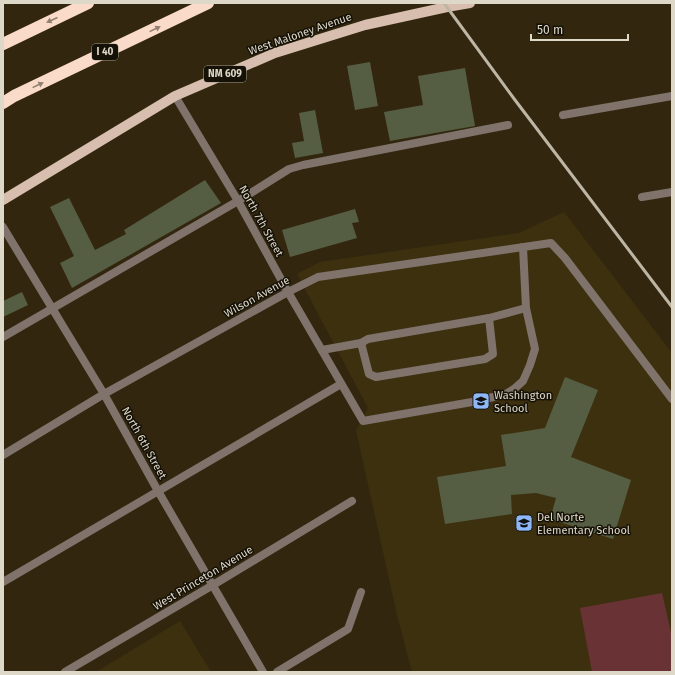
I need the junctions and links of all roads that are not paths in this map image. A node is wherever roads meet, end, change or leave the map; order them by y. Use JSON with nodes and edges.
{"nodes":[{"id":1,"x":88,"y":3,"type":"edge"},
{"id":2,"x":208,"y":3,"type":"edge"},
{"id":3,"x":470,"y":3,"type":"edge"},
{"id":4,"x":3,"y":44,"type":"edge"},
{"id":5,"x":175,"y":96,"type":"junction"},
{"id":6,"x":672,"y":96,"type":"edge"},
{"id":7,"x":3,"y":103,"type":"edge"},
{"id":8,"x":564,"y":115,"type":"dead end"},
{"id":9,"x":508,"y":125,"type":"dead end"},
{"id":10,"x":672,"y":192,"type":"edge"},
{"id":11,"x":642,"y":197,"type":"dead end"},
{"id":12,"x":3,"y":200,"type":"edge"},
{"id":13,"x":238,"y":201,"type":"junction"},
{"id":14,"x":3,"y":227,"type":"edge"},
{"id":15,"x":523,"y":247,"type":"junction"},
{"id":16,"x":288,"y":292,"type":"junction"},
{"id":17,"x":53,"y":308,"type":"junction"},
{"id":18,"x":526,"y":308,"type":"junction"},
{"id":19,"x":489,"y":318,"type":"junction"},
{"id":20,"x":3,"y":337,"type":"edge"},
{"id":21,"x":361,"y":343,"type":"junction"},
{"id":22,"x":322,"y":350,"type":"junction"},
{"id":23,"x":341,"y":384,"type":"junction"},
{"id":24,"x":104,"y":394,"type":"junction"},
{"id":25,"x":672,"y":399,"type":"edge"},
{"id":26,"x":3,"y":455,"type":"edge"},
{"id":27,"x":158,"y":491,"type":"junction"},
{"id":28,"x":352,"y":501,"type":"dead end"},
{"id":29,"x":3,"y":582,"type":"edge"},
{"id":30,"x":213,"y":585,"type":"junction"},
{"id":31,"x":361,"y":592,"type":"dead end"},
{"id":32,"x":65,"y":672,"type":"edge"},
{"id":33,"x":263,"y":672,"type":"edge"},
{"id":34,"x":277,"y":672,"type":"edge"}],
"edges":[{"from":1,"to":4,"type":"highway","one_way":true},
{"from":7,"to":2,"type":"highway","number":"I 40","one_way":true},
{"from":3,"to":5,"type":"main road","name":"West Maloney Avenue","number":"NM 609"},
{"from":5,"to":12,"type":"main road","name":"West Maloney Avenue","number":"NM 609"},
{"from":5,"to":13,"type":"street","name":"North 7th Street"},
{"from":6,"to":8,"type":"street"},
{"from":9,"to":13,"type":"street"},
{"from":10,"to":11,"type":"street"},
{"from":13,"to":16,"type":"street","name":"North 7th Street"},
{"from":13,"to":17,"type":"street"},
{"from":14,"to":17,"type":"street","name":"North 6th Street"},
{"from":15,"to":16,"type":"street","name":"Wilson Avenue"},
{"from":15,"to":18,"type":"street"},
{"from":15,"to":25,"type":"street","name":"Wilson Avenue"},
{"from":16,"to":22,"type":"street","name":"North 7th Street"},
{"from":16,"to":24,"type":"street","name":"Wilson Avenue"},
{"from":17,"to":20,"type":"street"},
{"from":17,"to":24,"type":"street","name":"North 6th Street"},
{"from":18,"to":19,"type":"street"},
{"from":18,"to":23,"type":"street","name":"North 7th Street"},
{"from":19,"to":21,"type":"street"},
{"from":19,"to":21,"type":"street"},
{"from":21,"to":22,"type":"street"},
{"from":22,"to":23,"type":"street","name":"North 7th Street"},
{"from":23,"to":27,"type":"street"},
{"from":24,"to":26,"type":"street","name":"Wilson Avenue"},
{"from":24,"to":27,"type":"street","name":"North 6th Street"},
{"from":27,"to":29,"type":"street"},
{"from":27,"to":30,"type":"street","name":"North 6th Street"},
{"from":28,"to":30,"type":"street","name":"West Princeton Avenue"},
{"from":30,"to":32,"type":"street","name":"West Princeton Avenue"},
{"from":30,"to":33,"type":"street","name":"North 6th Street"},
{"from":31,"to":34,"type":"street"}]}
